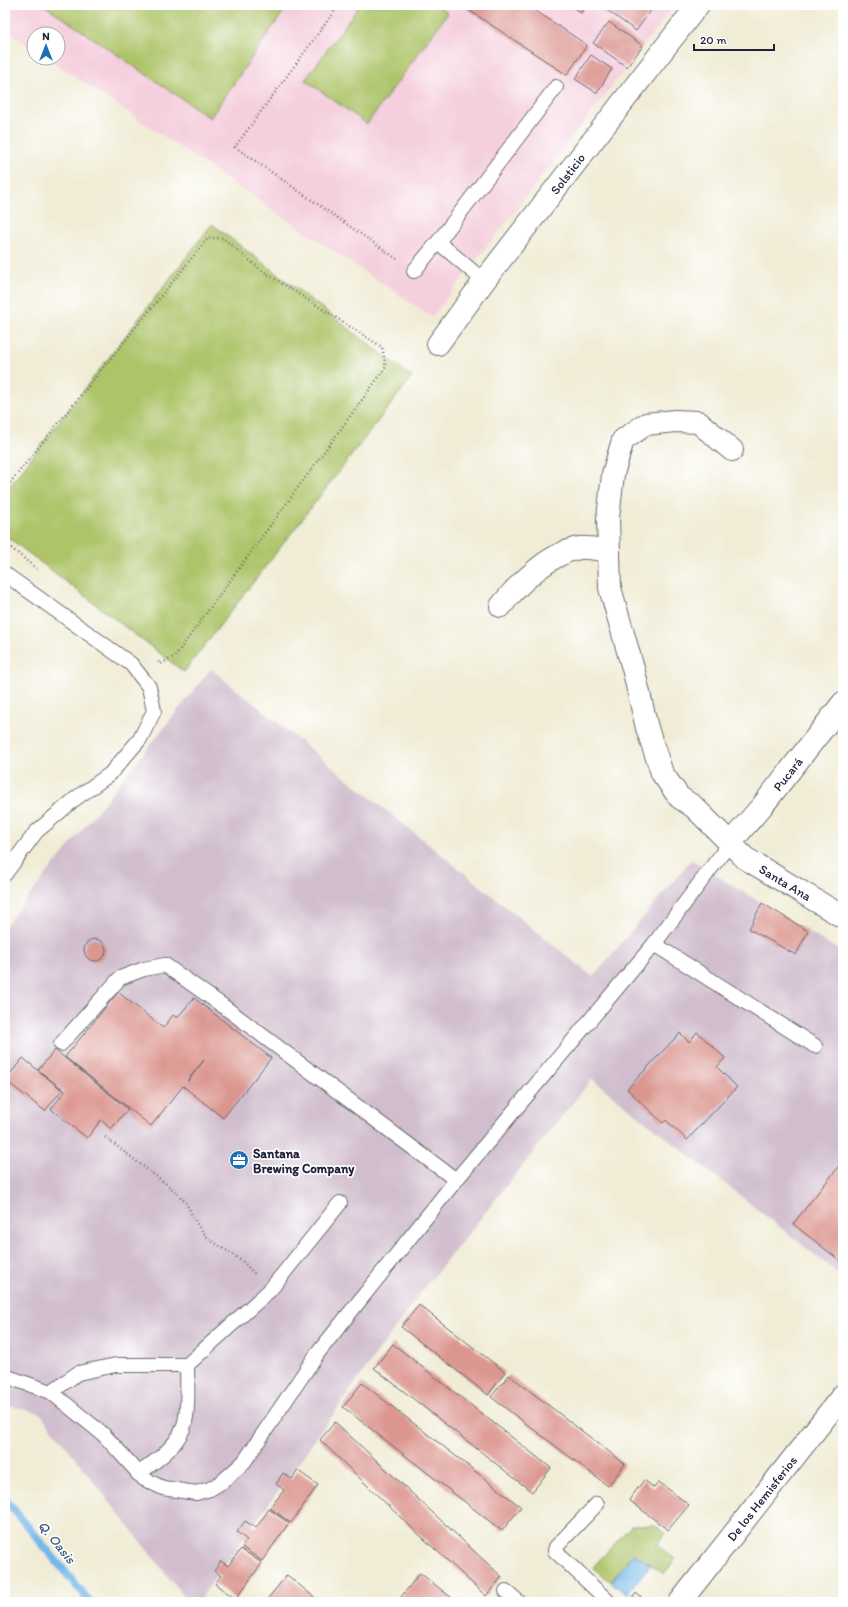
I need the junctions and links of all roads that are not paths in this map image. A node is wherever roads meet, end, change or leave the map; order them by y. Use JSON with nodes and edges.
{"nodes":[{"id":1,"x":698,"y":5,"type":"edge"},
{"id":2,"x":556,"y":87,"type":"dead end"},
{"id":3,"x":438,"y":242,"type":"junction"},
{"id":4,"x":414,"y":271,"type":"road end"},
{"id":5,"x":484,"y":281,"type":"junction"},
{"id":6,"x":438,"y":344,"type":"dead end"},
{"id":7,"x":732,"y":450,"type":"dead end"},
{"id":8,"x":608,"y":551,"type":"junction"},
{"id":9,"x":5,"y":574,"type":"edge"},
{"id":10,"x":500,"y":606,"type":"dead end"},
{"id":11,"x":843,"y":703,"type":"edge"},
{"id":12,"x":730,"y":843,"type":"junction"},
{"id":13,"x":5,"y":874,"type":"edge"},
{"id":14,"x":843,"y":917,"type":"edge"},
{"id":15,"x":654,"y":944,"type":"junction"},
{"id":16,"x":62,"y":1044,"type":"dead end"},
{"id":17,"x":815,"y":1046,"type":"dead end"},
{"id":18,"x":456,"y":1180,"type":"junction"},
{"id":19,"x":340,"y":1203,"type":"dead end"},
{"id":20,"x":187,"y":1365,"type":"junction"},
{"id":21,"x":5,"y":1376,"type":"edge"},
{"id":22,"x":51,"y":1392,"type":"junction"},
{"id":23,"x":843,"y":1395,"type":"edge"},
{"id":24,"x":138,"y":1474,"type":"junction"},
{"id":25,"x":597,"y":1504,"type":"dead end"},
{"id":26,"x":506,"y":1591,"type":"dead end"},
{"id":27,"x":519,"y":1602,"type":"edge"},
{"id":28,"x":609,"y":1602,"type":"edge"},
{"id":29,"x":680,"y":1602,"type":"edge"}],
"edges":[{"from":1,"to":5,"type":"street","name":"Solsticio"},
{"from":2,"to":3,"type":"lane"},
{"from":3,"to":4,"type":"lane"},
{"from":3,"to":5,"type":"lane"},
{"from":5,"to":6,"type":"street","name":"Solsticio"},
{"from":7,"to":8,"type":"street","name":"Santa Ana"},
{"from":8,"to":10,"type":"street"},
{"from":8,"to":12,"type":"street","name":"Santa Ana"},
{"from":9,"to":13,"type":"lane"},
{"from":11,"to":12,"type":"street","name":"Pucará"},
{"from":12,"to":14,"type":"street","name":"Santa Ana"},
{"from":12,"to":15,"type":"lane"},
{"from":15,"to":17,"type":"lane"},
{"from":15,"to":18,"type":"lane"},
{"from":16,"to":18,"type":"lane"},
{"from":18,"to":24,"type":"lane"},
{"from":19,"to":20,"type":"lane"},
{"from":20,"to":22,"type":"lane"},
{"from":20,"to":24,"type":"lane"},
{"from":21,"to":22,"type":"lane"},
{"from":22,"to":24,"type":"lane"},
{"from":23,"to":29,"type":"street","name":"De los Hemisferios"},
{"from":25,"to":28,"type":"lane"},
{"from":26,"to":27,"type":"lane"}]}
